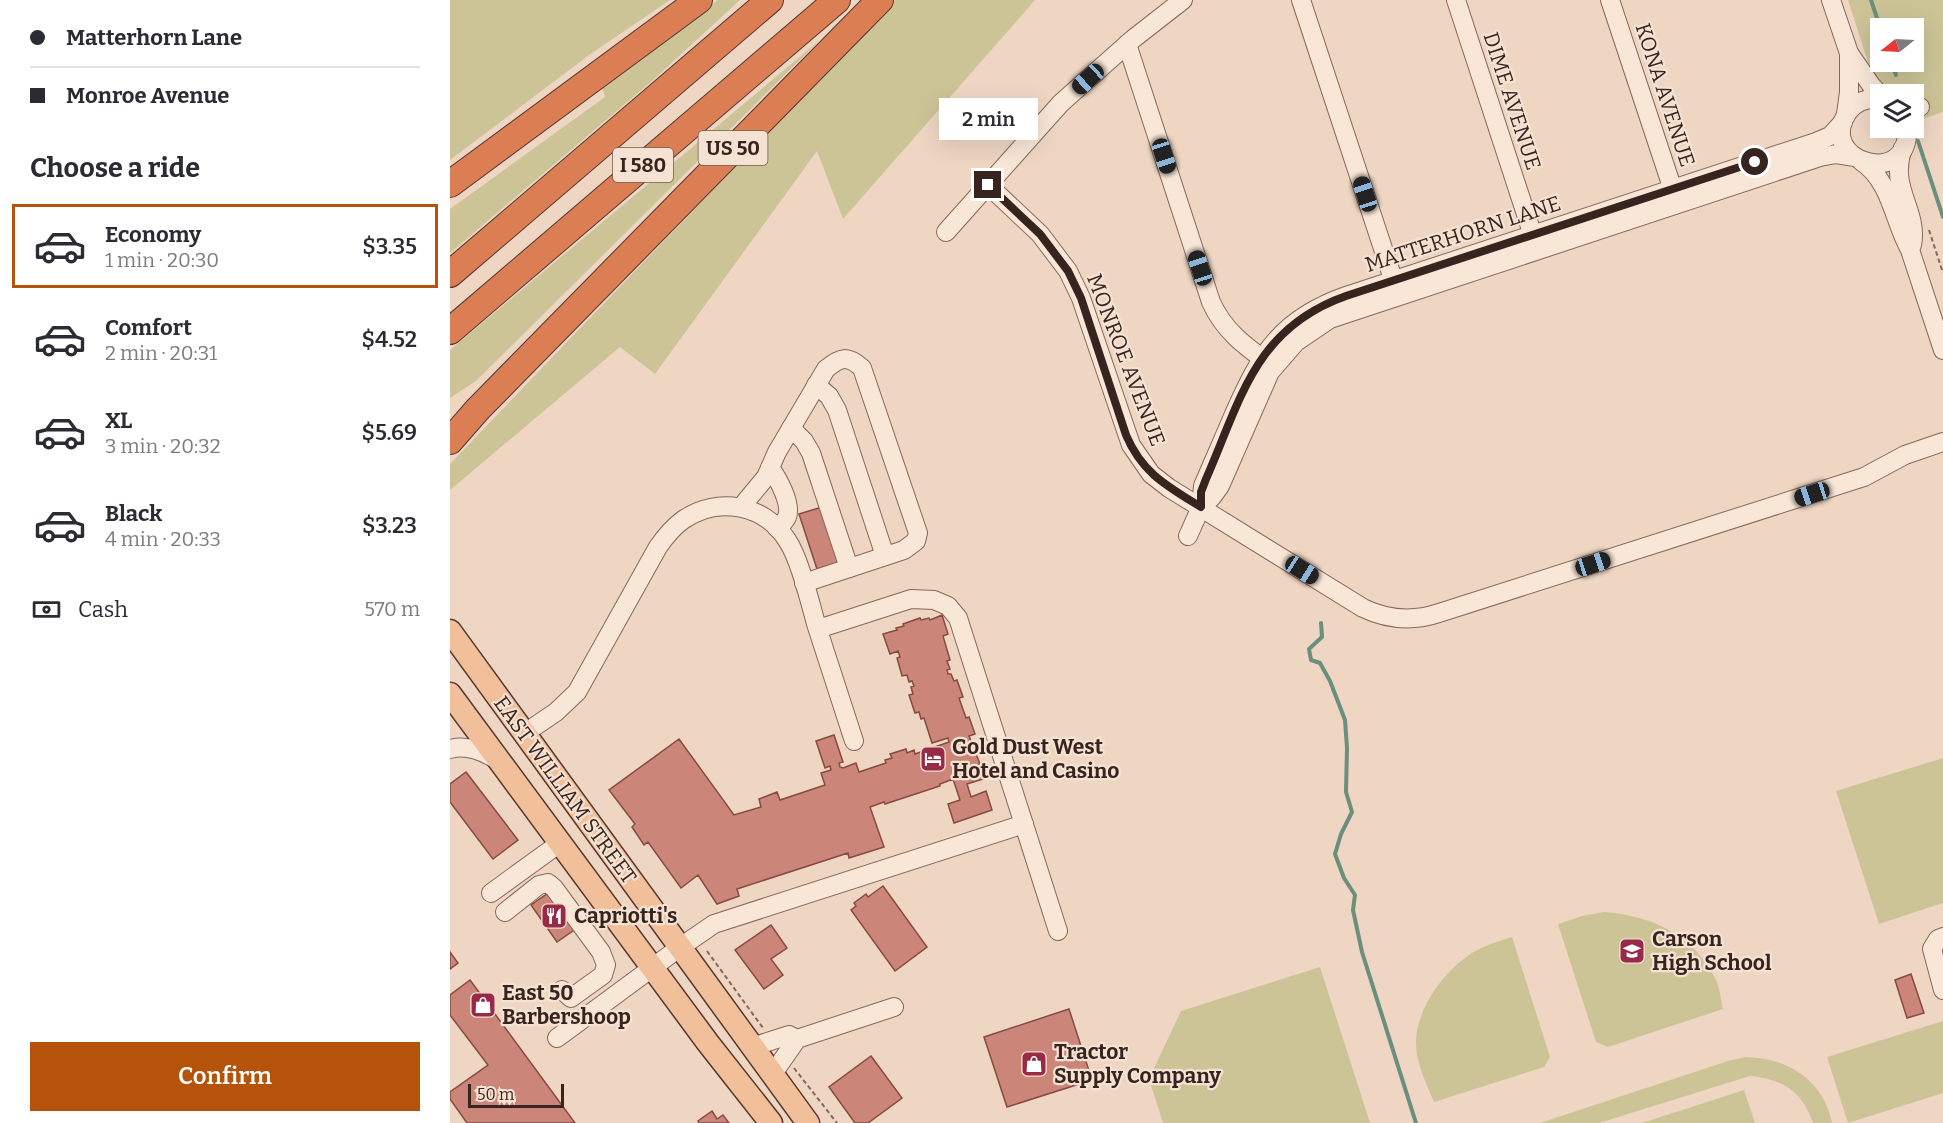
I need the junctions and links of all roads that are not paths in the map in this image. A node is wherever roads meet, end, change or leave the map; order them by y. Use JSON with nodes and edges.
{"nodes":[{"id":1,"x":699,"y":0,"type":"edge"},
{"id":2,"x":770,"y":0,"type":"edge"},
{"id":3,"x":837,"y":0,"type":"edge"},
{"id":4,"x":880,"y":0,"type":"edge"},
{"id":5,"x":1184,"y":0,"type":"edge"},
{"id":6,"x":1301,"y":0,"type":"edge"},
{"id":7,"x":1456,"y":0,"type":"edge"},
{"id":8,"x":1611,"y":0,"type":"edge"},
{"id":9,"x":1832,"y":0,"type":"edge"},
{"id":10,"x":1127,"y":44,"type":"junction"},
{"id":11,"x":1849,"y":53,"type":"junction"},
{"id":12,"x":1870,"y":84,"type":"edge"},
{"id":13,"x":1870,"y":99,"type":"edge"},
{"id":14,"x":1845,"y":118,"type":"junction"},
{"id":15,"x":1909,"y":138,"type":"edge"},
{"id":16,"x":1909,"y":138,"type":"edge"},
{"id":17,"x":1858,"y":159,"type":"junction"},
{"id":18,"x":450,"y":184,"type":"edge"},
{"id":19,"x":988,"y":185,"type":"junction"},
{"id":20,"x":1675,"y":196,"type":"junction"},
{"id":21,"x":946,"y":232,"type":"dead end"},
{"id":22,"x":1535,"y":242,"type":"junction"},
{"id":23,"x":1910,"y":250,"type":"junction"},
{"id":24,"x":450,"y":274,"type":"edge"},
{"id":25,"x":1396,"y":288,"type":"junction"},
{"id":26,"x":450,"y":331,"type":"edge"},
{"id":27,"x":1943,"y":350,"type":"edge"},
{"id":28,"x":1268,"y":362,"type":"junction"},
{"id":29,"x":816,"y":385,"type":"junction"},
{"id":30,"x":478,"y":409,"type":"junction"},
{"id":31,"x":450,"y":428,"type":"edge"},
{"id":32,"x":791,"y":428,"type":"junction"},
{"id":33,"x":450,"y":441,"type":"edge"},
{"id":34,"x":1943,"y":442,"type":"edge"},
{"id":35,"x":770,"y":468,"type":"junction"},
{"id":36,"x":742,"y":506,"type":"junction"},
{"id":37,"x":1201,"y":507,"type":"junction"},
{"id":38,"x":777,"y":528,"type":"junction"},
{"id":39,"x":1188,"y":536,"type":"dead end"},
{"id":40,"x":885,"y":556,"type":"junction"},
{"id":41,"x":849,"y":568,"type":"junction"},
{"id":42,"x":804,"y":583,"type":"junction"},
{"id":43,"x":818,"y":629,"type":"junction"},
{"id":44,"x":450,"y":632,"type":"edge"},
{"id":45,"x":456,"y":702,"type":"edge"},
{"id":46,"x":525,"y":733,"type":"junction"},
{"id":47,"x":855,"y":741,"type":"dead end"},
{"id":48,"x":455,"y":748,"type":"edge"},
{"id":49,"x":503,"y":764,"type":"junction"},
{"id":50,"x":1024,"y":824,"type":"junction"},
{"id":51,"x":560,"y":843,"type":"junction"},
{"id":52,"x":491,"y":893,"type":"dead end"},
{"id":53,"x":505,"y":912,"type":"dead end"},
{"id":54,"x":1058,"y":931,"type":"dead end"},
{"id":55,"x":1943,"y":937,"type":"edge"},
{"id":56,"x":679,"y":948,"type":"junction"},
{"id":57,"x":652,"y":967,"type":"junction"},
{"id":58,"x":562,"y":990,"type":"dead end"},
{"id":59,"x":1943,"y":990,"type":"edge"},
{"id":60,"x":894,"y":1007,"type":"dead end"},
{"id":61,"x":557,"y":1038,"type":"dead end"},
{"id":62,"x":797,"y":1039,"type":"junction"},
{"id":63,"x":752,"y":1047,"type":"junction"},
{"id":64,"x":772,"y":1075,"type":"junction"},
{"id":65,"x":771,"y":1123,"type":"edge"},
{"id":66,"x":808,"y":1123,"type":"edge"}],
"edges":[{"from":1,"to":18,"type":"highway"},
{"from":2,"to":24,"type":"highway","number":"I 580"},
{"from":3,"to":26,"type":"highway","number":"I 580"},
{"from":4,"to":30,"type":"highway","number":"US 50"},
{"from":5,"to":10,"type":"street"},
{"from":6,"to":25,"type":"street"},
{"from":7,"to":22,"type":"street","name":"DIME AVENUE"},
{"from":8,"to":20,"type":"street","name":"KONA AVENUE"},
{"from":9,"to":11,"type":"street"},
{"from":10,"to":19,"type":"street"},
{"from":10,"to":28,"type":"street"},
{"from":11,"to":12,"type":"street"},
{"from":11,"to":14,"type":"street"},
{"from":13,"to":14,"type":"street","name":"MATTERHORN LANE"},
{"from":14,"to":17,"type":"street"},
{"from":14,"to":20,"type":"street","name":"MATTERHORN LANE"},
{"from":15,"to":17,"type":"street","name":"MATTERHORN LANE"},
{"from":16,"to":23,"type":"street"},
{"from":17,"to":20,"type":"street","name":"MATTERHORN LANE"},
{"from":17,"to":23,"type":"street"},
{"from":19,"to":21,"type":"street"},
{"from":19,"to":37,"type":"street","name":"MONROE AVENUE"},
{"from":20,"to":22,"type":"street","name":"MATTERHORN LANE"},
{"from":22,"to":25,"type":"street","name":"MATTERHORN LANE"},
{"from":23,"to":27,"type":"street"},
{"from":25,"to":28,"type":"street","name":"MATTERHORN LANE"},
{"from":28,"to":37,"type":"street","name":"MATTERHORN LANE"},
{"from":29,"to":32,"type":"street"},
{"from":29,"to":40,"type":"street"},
{"from":29,"to":40,"type":"street"},
{"from":30,"to":31,"type":"highway","number":"US 50"},
{"from":30,"to":33,"type":"highway"},
{"from":32,"to":35,"type":"street"},
{"from":32,"to":41,"type":"street"},
{"from":34,"to":37,"type":"street","name":"MONROE AVENUE"},
{"from":35,"to":36,"type":"street"},
{"from":35,"to":38,"type":"street"},
{"from":36,"to":38,"type":"street"},
{"from":36,"to":46,"type":"street"},
{"from":37,"to":39,"type":"street","name":"MATTERHORN LANE"},
{"from":38,"to":42,"type":"street"},
{"from":40,"to":41,"type":"street"},
{"from":41,"to":42,"type":"street"},
{"from":42,"to":43,"type":"street"},
{"from":43,"to":47,"type":"street"},
{"from":43,"to":50,"type":"street"},
{"from":44,"to":46,"type":"main road","name":"EAST WILLIAM STREET"},
{"from":45,"to":48,"type":"street"},
{"from":45,"to":49,"type":"main road","name":"EAST WILLIAM STREET"},
{"from":46,"to":56,"type":"main road","name":"EAST WILLIAM STREET"},
{"from":48,"to":49,"type":"street"},
{"from":49,"to":51,"type":"main road","name":"EAST WILLIAM STREET"},
{"from":50,"to":54,"type":"street"},
{"from":50,"to":56,"type":"street"},
{"from":51,"to":52,"type":"street"},
{"from":51,"to":57,"type":"main road","name":"EAST WILLIAM STREET"},
{"from":53,"to":58,"type":"street"},
{"from":55,"to":59,"type":"street"},
{"from":56,"to":57,"type":"street"},
{"from":56,"to":63,"type":"main road","name":"EAST WILLIAM STREET"},
{"from":57,"to":61,"type":"street"},
{"from":57,"to":65,"type":"main road","name":"EAST WILLIAM STREET"},
{"from":60,"to":62,"type":"street"},
{"from":62,"to":63,"type":"street"},
{"from":62,"to":64,"type":"street"},
{"from":63,"to":64,"type":"main road","name":"EAST WILLIAM STREET"},
{"from":64,"to":66,"type":"main road","name":"EAST WILLIAM STREET"}]}
